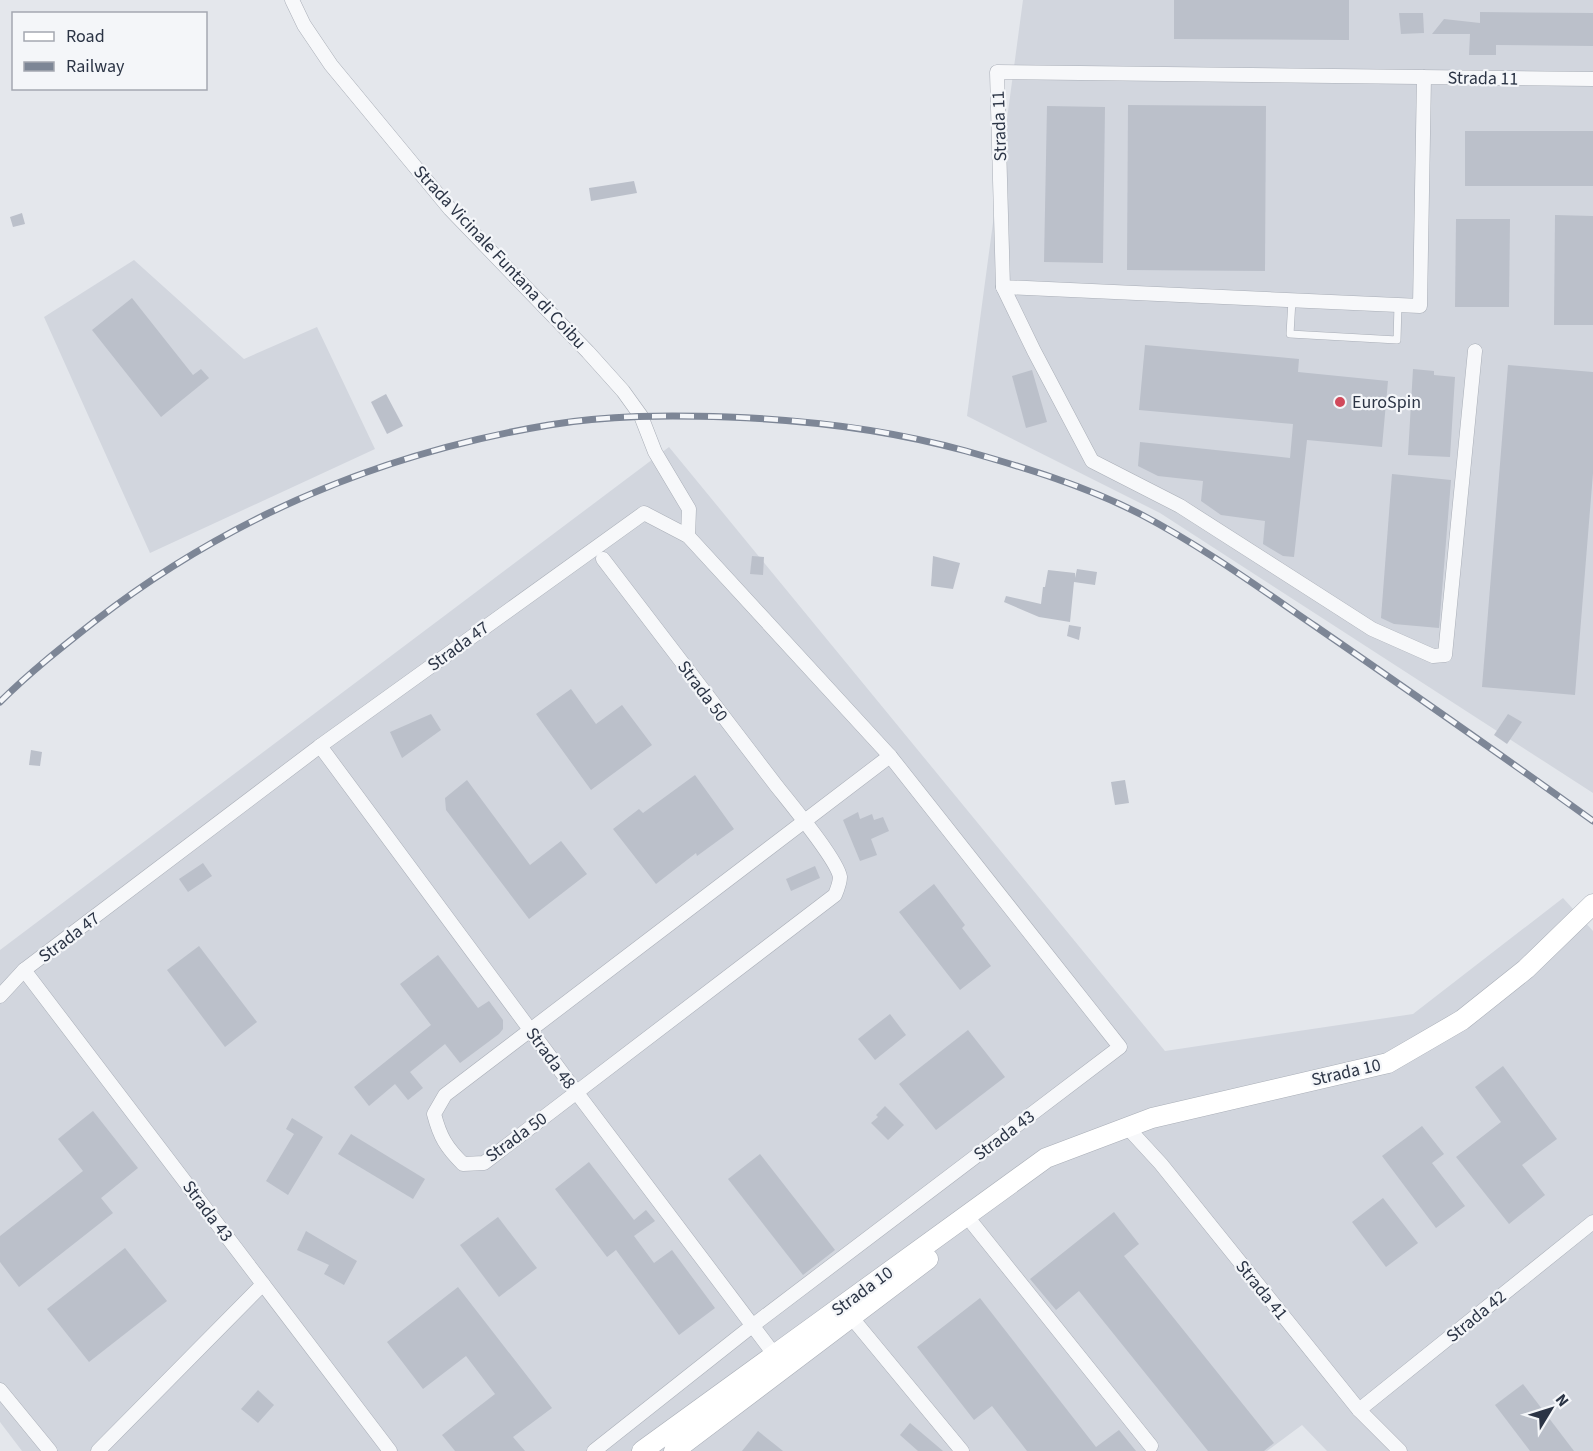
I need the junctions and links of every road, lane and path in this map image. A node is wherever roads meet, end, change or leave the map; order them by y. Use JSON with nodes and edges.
{"nodes":[{"id":1,"x":292,"y":0,"type":"edge"},
{"id":2,"x":1425,"y":77,"type":"junction"},
{"id":3,"x":1593,"y":79,"type":"edge"},
{"id":4,"x":1003,"y":287,"type":"junction"},
{"id":5,"x":1292,"y":300,"type":"junction"},
{"id":6,"x":1398,"y":305,"type":"junction"},
{"id":7,"x":1474,"y":351,"type":"dead end"},
{"id":8,"x":688,"y":536,"type":"junction"},
{"id":9,"x":603,"y":560,"type":"dead end"},
{"id":10,"x":320,"y":746,"type":"junction"},
{"id":11,"x":890,"y":756,"type":"junction"},
{"id":12,"x":804,"y":822,"type":"junction"},
{"id":13,"x":1593,"y":904,"type":"edge"},
{"id":14,"x":24,"y":970,"type":"junction"},
{"id":15,"x":0,"y":996,"type":"edge"},
{"id":16,"x":531,"y":1029,"type":"junction"},
{"id":17,"x":577,"y":1093,"type":"junction"},
{"id":18,"x":1127,"y":1127,"type":"junction"},
{"id":19,"x":1087,"y":1142,"type":"junction"},
{"id":20,"x":1593,"y":1222,"type":"edge"},
{"id":21,"x":974,"y":1224,"type":"junction"},
{"id":22,"x":263,"y":1284,"type":"junction"},
{"id":23,"x":852,"y":1318,"type":"junction"},
{"id":24,"x":752,"y":1326,"type":"junction"},
{"id":25,"x":779,"y":1361,"type":"junction"},
{"id":26,"x":0,"y":1390,"type":"edge"},
{"id":27,"x":1359,"y":1410,"type":"junction"},
{"id":28,"x":1151,"y":1446,"type":"dead end"},
{"id":29,"x":50,"y":1451,"type":"edge"},
{"id":30,"x":98,"y":1451,"type":"edge"},
{"id":31,"x":390,"y":1451,"type":"edge"},
{"id":32,"x":594,"y":1451,"type":"edge"},
{"id":33,"x":642,"y":1451,"type":"edge"},
{"id":34,"x":674,"y":1451,"type":"edge"},
{"id":35,"x":962,"y":1451,"type":"edge"},
{"id":36,"x":1400,"y":1451,"type":"edge"}],
"edges":[{"from":1,"to":8,"type":"street","name":"Strada Vicinale Funtana di Coibu"},
{"from":2,"to":3,"type":"street","name":"Strada 11"},
{"from":2,"to":4,"type":"street","name":"Strada 11"},
{"from":2,"to":6,"type":"street"},
{"from":4,"to":5,"type":"street"},
{"from":4,"to":7,"type":"street"},
{"from":5,"to":6,"type":"street"},
{"from":5,"to":6,"type":"lane"},
{"from":8,"to":10,"type":"street","name":"Strada 47"},
{"from":8,"to":11,"type":"street","name":"Strada 47"},
{"from":9,"to":12,"type":"street","name":"Strada 50"},
{"from":10,"to":14,"type":"street","name":"Strada 47"},
{"from":10,"to":16,"type":"street","name":"Strada 48"},
{"from":11,"to":12,"type":"street","name":"Strada 50"},
{"from":11,"to":24,"type":"street","name":"Strada 43"},
{"from":12,"to":16,"type":"street","name":"Strada 50"},
{"from":12,"to":17,"type":"street","name":"Strada 50"},
{"from":13,"to":18,"type":"street","name":"Strada 10"},
{"from":14,"to":15,"type":"street","name":"Strada 47"},
{"from":14,"to":22,"type":"street","name":"Strada 43"},
{"from":16,"to":17,"type":"street","name":"Strada 48"},
{"from":16,"to":17,"type":"street","name":"Strada 50"},
{"from":17,"to":24,"type":"street","name":"Strada 48"},
{"from":18,"to":19,"type":"street","name":"Strada 10"},
{"from":18,"to":27,"type":"street","name":"Strada 41"},
{"from":19,"to":21,"type":"street","name":"Strada 10"},
{"from":19,"to":25,"type":"street","name":"Strada 10"},
{"from":20,"to":27,"type":"street","name":"Strada 42"},
{"from":21,"to":23,"type":"street","name":"Strada 10"},
{"from":21,"to":28,"type":"street"},
{"from":22,"to":30,"type":"street"},
{"from":22,"to":31,"type":"street","name":"Strada 43"},
{"from":23,"to":25,"type":"street","name":"Strada 10"},
{"from":23,"to":35,"type":"street"},
{"from":24,"to":25,"type":"street","name":"Strada 48"},
{"from":24,"to":32,"type":"street","name":"Strada 43"},
{"from":25,"to":33,"type":"street","name":"Strada 10"},
{"from":25,"to":34,"type":"street","name":"Strada 10"},
{"from":26,"to":29,"type":"street"},
{"from":27,"to":36,"type":"street","name":"Strada 41"}]}
